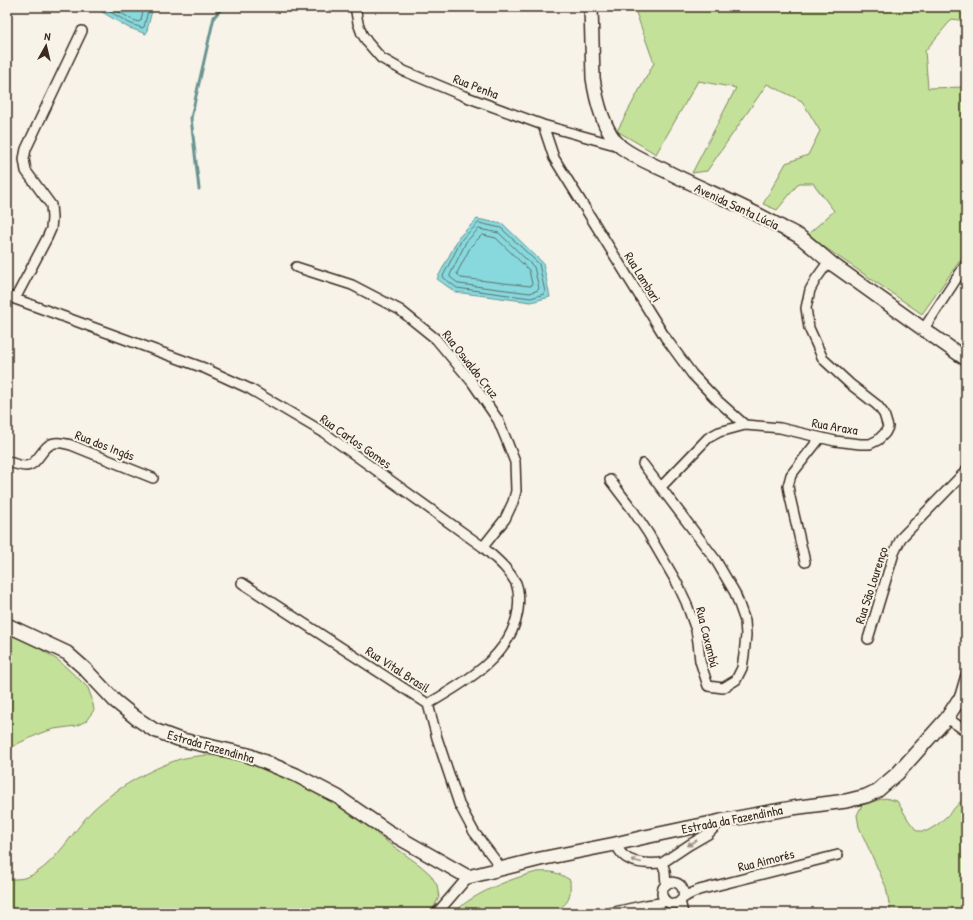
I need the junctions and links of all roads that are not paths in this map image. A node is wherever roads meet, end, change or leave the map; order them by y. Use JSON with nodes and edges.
{"nodes":[{"id":1,"x":356,"y":7,"type":"edge"},
{"id":2,"x":591,"y":7,"type":"edge"},
{"id":3,"x":82,"y":31,"type":"dead end"},
{"id":4,"x":543,"y":125,"type":"junction"},
{"id":5,"x":620,"y":146,"type":"junction"},
{"id":6,"x":829,"y":261,"type":"junction"},
{"id":7,"x":966,"y":264,"type":"edge"},
{"id":8,"x":296,"y":267,"type":"dead end"},
{"id":9,"x":11,"y":298,"type":"edge"},
{"id":10,"x":923,"y":330,"type":"junction"},
{"id":11,"x":966,"y":359,"type":"edge"},
{"id":12,"x":745,"y":425,"type":"junction"},
{"id":13,"x":820,"y":438,"type":"junction"},
{"id":14,"x":7,"y":461,"type":"edge"},
{"id":15,"x":643,"y":464,"type":"dead end"},
{"id":16,"x":966,"y":471,"type":"edge"},
{"id":17,"x":153,"y":478,"type":"dead end"},
{"id":18,"x":610,"y":480,"type":"dead end"},
{"id":19,"x":661,"y":487,"type":"junction"},
{"id":20,"x":483,"y":547,"type":"junction"},
{"id":21,"x":805,"y":562,"type":"dead end"},
{"id":22,"x":242,"y":583,"type":"dead end"},
{"id":23,"x":7,"y":624,"type":"edge"},
{"id":24,"x":868,"y":639,"type":"dead end"},
{"id":25,"x":966,"y":675,"type":"edge"},
{"id":26,"x":962,"y":697,"type":"edge"},
{"id":27,"x":428,"y":704,"type":"junction"},
{"id":28,"x":947,"y":718,"type":"junction"},
{"id":29,"x":966,"y":731,"type":"edge"},
{"id":30,"x":721,"y":821,"type":"junction"},
{"id":31,"x":615,"y":844,"type":"junction"},
{"id":32,"x":838,"y":855,"type":"dead end"},
{"id":33,"x":664,"y":867,"type":"junction"},
{"id":34,"x":502,"y":869,"type":"junction"},
{"id":35,"x":468,"y":876,"type":"junction"},
{"id":36,"x":667,"y":893,"type":"junction"},
{"id":37,"x":682,"y":896,"type":"junction"},
{"id":38,"x":437,"y":913,"type":"edge"},
{"id":39,"x":610,"y":913,"type":"edge"},
{"id":40,"x":671,"y":913,"type":"edge"},
{"id":41,"x":683,"y":913,"type":"edge"}],
"edges":[{"from":1,"to":4,"type":"street","name":"Rua Penha"},
{"from":2,"to":5,"type":"street","name":"Avenida Santa Lúcia"},
{"from":3,"to":9,"type":"street"},
{"from":4,"to":5,"type":"street","name":"Rua Penha"},
{"from":4,"to":12,"type":"street","name":"Rua Lambari"},
{"from":5,"to":6,"type":"street","name":"Avenida Santa Lúcia"},
{"from":6,"to":10,"type":"street","name":"Avenida Santa Lúcia"},
{"from":6,"to":13,"type":"street","name":"Rua Araxa"},
{"from":7,"to":10,"type":"street"},
{"from":8,"to":20,"type":"street","name":"Rua Oswaldo Cruz"},
{"from":9,"to":20,"type":"street","name":"Rua Carlos Gomes"},
{"from":10,"to":11,"type":"street","name":"Avenida Santa Lúcia"},
{"from":12,"to":13,"type":"street","name":"Rua Araxa"},
{"from":12,"to":19,"type":"street","name":"Rua Araxa"},
{"from":13,"to":21,"type":"street"},
{"from":14,"to":17,"type":"street","name":"Rua dos Ingás"},
{"from":15,"to":19,"type":"street","name":"Rua Caxambú"},
{"from":16,"to":24,"type":"street","name":"Rua São Lourenço"},
{"from":18,"to":19,"type":"street","name":"Rua Caxambú"},
{"from":20,"to":27,"type":"street","name":"Rua Carlos Gomes"},
{"from":22,"to":27,"type":"street","name":"Rua Vital Brasil"},
{"from":23,"to":35,"type":"street","name":"Estrada Fazendinha"},
{"from":25,"to":26,"type":"street"},
{"from":26,"to":28,"type":"street","name":"Estrada da Fazendinha"},
{"from":27,"to":34,"type":"street","name":"Rua Vital Brasil"},
{"from":28,"to":29,"type":"street"},
{"from":28,"to":30,"type":"street","name":"Estrada da Fazendinha"},
{"from":30,"to":31,"type":"street","name":"Estrada da Fazendinha"},
{"from":30,"to":33,"type":"street","one_way":true},
{"from":33,"to":31,"type":"street","one_way":true},
{"from":31,"to":34,"type":"street","name":"Estrada da Fazendinha"},
{"from":32,"to":37,"type":"street","name":"Rua Aimorés"},
{"from":33,"to":36,"type":"street"},
{"from":34,"to":35,"type":"street","name":"Estrada da Fazendinha"},
{"from":35,"to":38,"type":"street"},
{"from":36,"to":37,"type":"street"},
{"from":36,"to":37,"type":"street"},
{"from":36,"to":39,"type":"street"},
{"from":36,"to":40,"type":"street"},
{"from":37,"to":41,"type":"street"}]}
